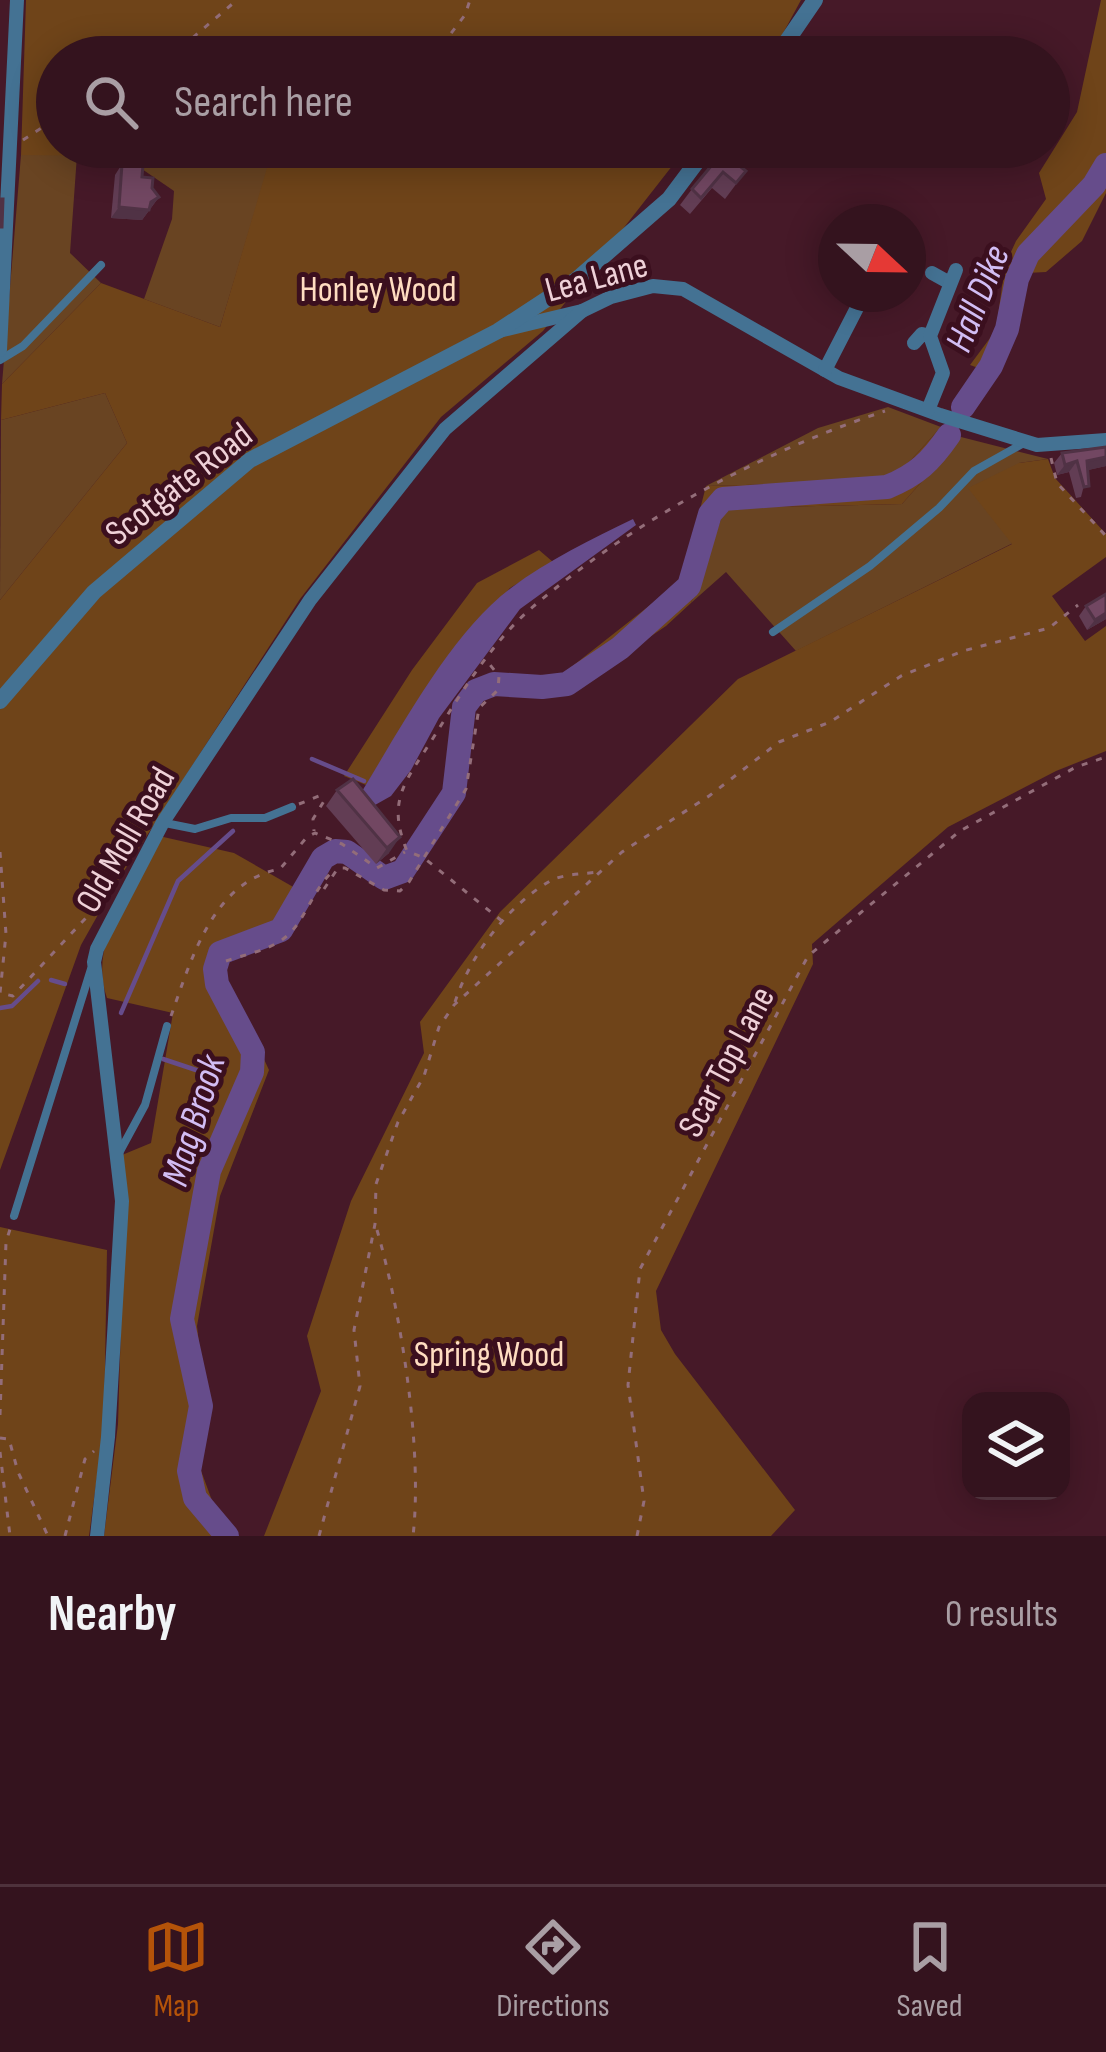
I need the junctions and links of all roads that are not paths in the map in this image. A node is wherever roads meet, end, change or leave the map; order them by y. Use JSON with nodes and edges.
{"nodes":[{"id":1,"x":17,"y":0,"type":"edge"},
{"id":2,"x":815,"y":0,"type":"edge"},
{"id":3,"x":790,"y":36,"type":"edge"},
{"id":4,"x":8,"y":42,"type":"edge"},
{"id":5,"x":692,"y":168,"type":"edge"},
{"id":6,"x":101,"y":265,"type":"dead end"},
{"id":7,"x":932,"y":274,"type":"dead end"},
{"id":8,"x":582,"y":310,"type":"junction"},
{"id":9,"x":855,"y":312,"type":"edge"},
{"id":10,"x":498,"y":331,"type":"junction"},
{"id":11,"x":930,"y":336,"type":"junction"},
{"id":12,"x":914,"y":343,"type":"dead end"},
{"id":13,"x":0,"y":350,"type":"edge"},
{"id":14,"x":0,"y":361,"type":"edge"},
{"id":15,"x":825,"y":370,"type":"junction"},
{"id":16,"x":928,"y":410,"type":"junction"},
{"id":17,"x":1106,"y":440,"type":"edge"},
{"id":18,"x":1024,"y":443,"type":"junction"},
{"id":19,"x":773,"y":632,"type":"dead end"},
{"id":20,"x":0,"y":701,"type":"edge"},
{"id":21,"x":292,"y":807,"type":"road end"},
{"id":22,"x":163,"y":822,"type":"junction"},
{"id":23,"x":94,"y":962,"type":"junction"},
{"id":24,"x":167,"y":1026,"type":"road end"},
{"id":25,"x":118,"y":1154,"type":"junction"},
{"id":26,"x":14,"y":1216,"type":"road end"},
{"id":27,"x":97,"y":1536,"type":"edge"}],
"edges":[{"from":1,"to":4,"type":"street"},
{"from":2,"to":3,"type":"street"},
{"from":4,"to":13,"type":"street"},
{"from":5,"to":10,"type":"street","name":"Scotgate Road"},
{"from":6,"to":14,"type":"lane"},
{"from":7,"to":11,"type":"street"},
{"from":8,"to":10,"type":"street","name":"Lea Lane"},
{"from":8,"to":15,"type":"street","name":"Lea Lane"},
{"from":8,"to":22,"type":"street","name":"Old Moll Road"},
{"from":9,"to":15,"type":"street"},
{"from":10,"to":20,"type":"street","name":"Scotgate Road"},
{"from":11,"to":12,"type":"street"},
{"from":11,"to":16,"type":"street"},
{"from":15,"to":16,"type":"street","name":"Lea Lane"},
{"from":16,"to":18,"type":"street","name":"Lea Lane"},
{"from":17,"to":18,"type":"street","name":"Lea Lane"},
{"from":18,"to":19,"type":"lane"},
{"from":21,"to":22,"type":"lane"},
{"from":22,"to":23,"type":"street","name":"Old Moll Road"},
{"from":23,"to":25,"type":"street","name":"Old Moll Road"},
{"from":23,"to":26,"type":"lane"},
{"from":24,"to":25,"type":"lane"},
{"from":25,"to":27,"type":"street","name":"Old Moll Road"}]}
